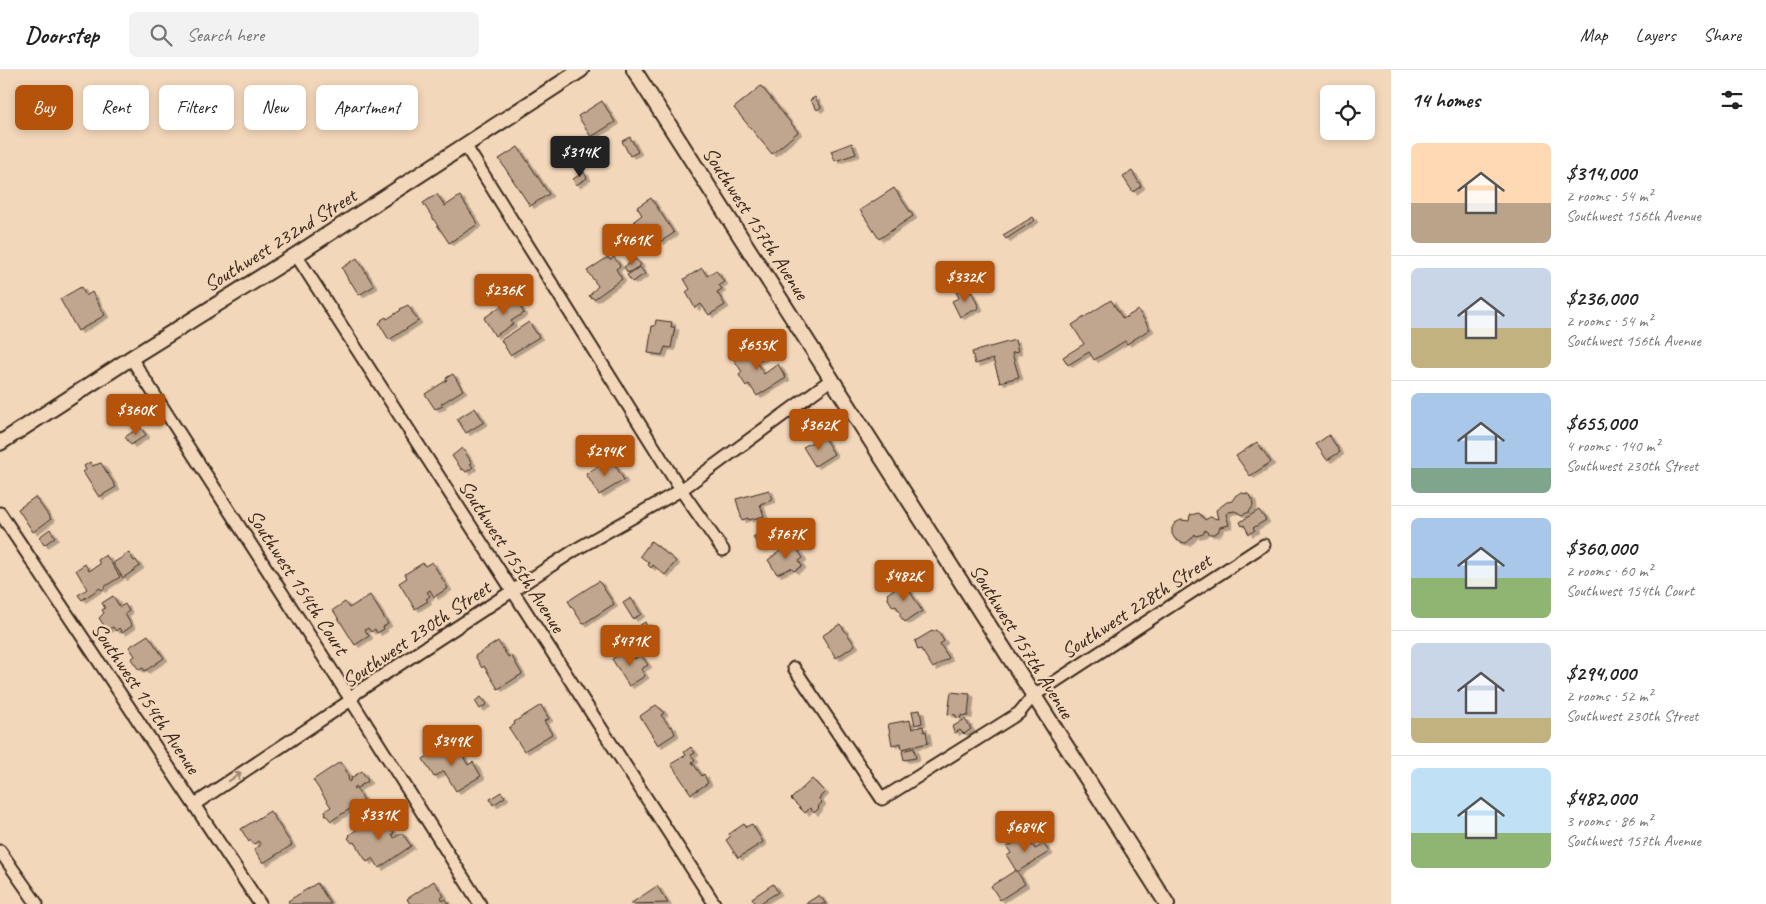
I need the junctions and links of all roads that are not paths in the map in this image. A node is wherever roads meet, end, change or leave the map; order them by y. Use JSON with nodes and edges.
{"nodes":[{"id":1,"x":581,"y":70,"type":"edge"},
{"id":2,"x":634,"y":70,"type":"edge"},
{"id":3,"x":465,"y":145,"type":"junction"},
{"id":4,"x":296,"y":255,"type":"junction"},
{"id":5,"x":131,"y":358,"type":"junction"},
{"id":6,"x":832,"y":379,"type":"junction"},
{"id":7,"x":0,"y":443,"type":"edge"},
{"id":8,"x":681,"y":490,"type":"junction"},
{"id":9,"x":0,"y":514,"type":"edge"},
{"id":10,"x":1264,"y":546,"type":"dead end"},
{"id":11,"x":723,"y":550,"type":"dead end"},
{"id":12,"x":513,"y":592,"type":"junction"},
{"id":13,"x":794,"y":668,"type":"dead end"},
{"id":14,"x":1033,"y":696,"type":"junction"},
{"id":15,"x":351,"y":700,"type":"junction"},
{"id":16,"x":195,"y":804,"type":"junction"},
{"id":17,"x":0,"y":851,"type":"edge"},
{"id":18,"x":714,"y":903,"type":"dead end"},
{"id":19,"x":37,"y":904,"type":"edge"},
{"id":20,"x":260,"y":904,"type":"edge"},
{"id":21,"x":480,"y":904,"type":"edge"},
{"id":22,"x":1167,"y":904,"type":"edge"}],
"edges":[{"from":1,"to":3,"type":"street","name":"Southwest 232nd Street"},
{"from":2,"to":6,"type":"street","name":"Southwest 157th Avenue"},
{"from":3,"to":4,"type":"street","name":"Southwest 232nd Street"},
{"from":3,"to":8,"type":"street"},
{"from":4,"to":5,"type":"street","name":"Southwest 232nd Street"},
{"from":4,"to":12,"type":"street","name":"Southwest 155th Avenue"},
{"from":5,"to":7,"type":"street","name":"Southwest 232nd Street"},
{"from":5,"to":15,"type":"street","name":"Southwest 154th Court"},
{"from":6,"to":8,"type":"street","name":"Southwest 230th Street"},
{"from":6,"to":14,"type":"street","name":"Southwest 157th Avenue"},
{"from":8,"to":11,"type":"street"},
{"from":8,"to":12,"type":"street","name":"Southwest 230th Street"},
{"from":9,"to":16,"type":"street","name":"Southwest 154th Avenue"},
{"from":10,"to":14,"type":"street","name":"Southwest 228th Street"},
{"from":12,"to":15,"type":"street","name":"Southwest 230th Street"},
{"from":12,"to":18,"type":"street","name":"Southwest 155th Avenue"},
{"from":13,"to":14,"type":"street","name":"Southwest 228th Street"},
{"from":14,"to":22,"type":"street","name":"Southwest 157th Avenue"},
{"from":16,"to":15,"type":"street","name":"Southwest 230th Street","one_way":true},
{"from":15,"to":21,"type":"street","name":"Southwest 154th Court"},
{"from":16,"to":20,"type":"street","name":"Southwest 154th Avenue"},
{"from":17,"to":19,"type":"street"}]}
